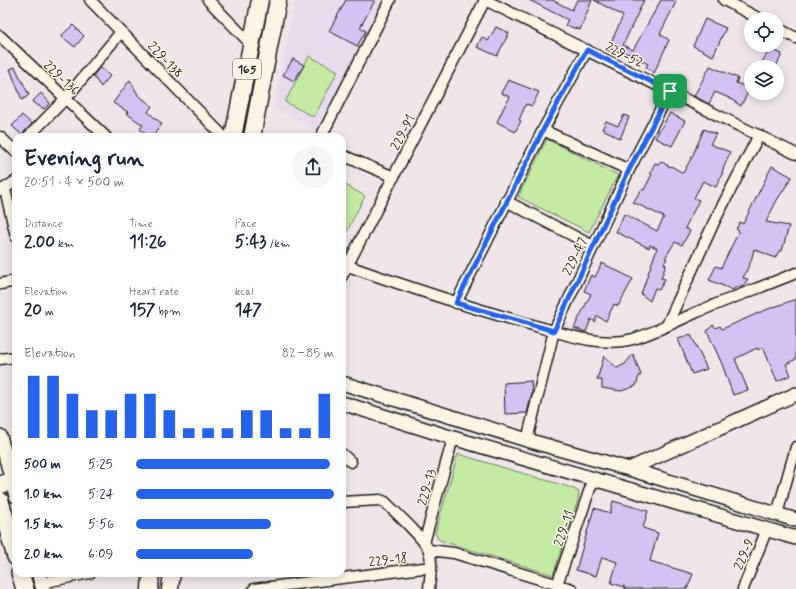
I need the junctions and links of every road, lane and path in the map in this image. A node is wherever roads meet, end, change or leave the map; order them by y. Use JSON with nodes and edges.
{"nodes":[{"id":1,"x":90,"y":0,"type":"edge"},
{"id":2,"x":208,"y":0,"type":"edge"},
{"id":3,"x":260,"y":0,"type":"edge"},
{"id":4,"x":278,"y":0,"type":"edge"},
{"id":5,"x":390,"y":0,"type":"edge"},
{"id":6,"x":485,"y":0,"type":"edge"},
{"id":7,"x":724,"y":0,"type":"edge"},
{"id":8,"x":736,"y":3,"type":"edge"},
{"id":9,"x":750,"y":12,"type":"edge"},
{"id":10,"x":122,"y":32,"type":"junction"},
{"id":11,"x":784,"y":32,"type":"edge"},
{"id":12,"x":0,"y":36,"type":"edge"},
{"id":13,"x":796,"y":38,"type":"edge"},
{"id":14,"x":252,"y":45,"type":"junction"},
{"id":15,"x":587,"y":50,"type":"junction"},
{"id":16,"x":670,"y":91,"type":"junction"},
{"id":17,"x":66,"y":98,"type":"junction"},
{"id":18,"x":543,"y":130,"type":"junction"},
{"id":19,"x":32,"y":133,"type":"edge"},
{"id":20,"x":102,"y":133,"type":"edge"},
{"id":21,"x":220,"y":133,"type":"edge"},
{"id":22,"x":234,"y":133,"type":"edge"},
{"id":23,"x":253,"y":133,"type":"edge"},
{"id":24,"x":323,"y":133,"type":"edge"},
{"id":25,"x":759,"y":135,"type":"junction"},
{"id":26,"x":0,"y":137,"type":"edge"},
{"id":27,"x":12,"y":148,"type":"edge"},
{"id":28,"x":796,"y":154,"type":"edge"},
{"id":29,"x":346,"y":157,"type":"edge"},
{"id":30,"x":629,"y":170,"type":"junction"},
{"id":31,"x":394,"y":177,"type":"junction"},
{"id":32,"x":12,"y":184,"type":"edge"},
{"id":33,"x":2,"y":190,"type":"edge"},
{"id":34,"x":506,"y":201,"type":"junction"},
{"id":35,"x":12,"y":224,"type":"edge"},
{"id":36,"x":593,"y":246,"type":"junction"},
{"id":37,"x":348,"y":266,"type":"junction"},
{"id":38,"x":346,"y":269,"type":"edge"},
{"id":39,"x":796,"y":273,"type":"edge"},
{"id":40,"x":12,"y":282,"type":"edge"},
{"id":41,"x":0,"y":284,"type":"edge"},
{"id":42,"x":456,"y":303,"type":"junction"},
{"id":43,"x":666,"y":325,"type":"junction"},
{"id":44,"x":554,"y":331,"type":"junction"},
{"id":45,"x":12,"y":358,"type":"edge"},
{"id":46,"x":0,"y":359,"type":"edge"},
{"id":47,"x":346,"y":384,"type":"edge"},
{"id":48,"x":796,"y":394,"type":"edge"},
{"id":49,"x":346,"y":404,"type":"edge"},
{"id":50,"x":447,"y":416,"type":"junction"},
{"id":51,"x":440,"y":434,"type":"junction"},
{"id":52,"x":0,"y":436,"type":"edge"},
{"id":53,"x":453,"y":438,"type":"junction"},
{"id":54,"x":526,"y":440,"type":"junction"},
{"id":55,"x":796,"y":447,"type":"edge"},
{"id":56,"x":11,"y":457,"type":"edge"},
{"id":57,"x":346,"y":458,"type":"edge"},
{"id":58,"x":351,"y":462,"type":"dead end"},
{"id":59,"x":629,"y":469,"type":"junction"},
{"id":60,"x":593,"y":480,"type":"junction"},
{"id":61,"x":9,"y":487,"type":"edge"},
{"id":62,"x":0,"y":501,"type":"edge"},
{"id":63,"x":346,"y":502,"type":"edge"},
{"id":64,"x":777,"y":514,"type":"junction"},
{"id":65,"x":796,"y":520,"type":"edge"},
{"id":66,"x":767,"y":529,"type":"junction"},
{"id":67,"x":796,"y":538,"type":"edge"},
{"id":68,"x":12,"y":543,"type":"edge"},
{"id":69,"x":427,"y":546,"type":"junction"},
{"id":70,"x":431,"y":567,"type":"junction"},
{"id":71,"x":21,"y":577,"type":"edge"},
{"id":72,"x":68,"y":577,"type":"edge"},
{"id":73,"x":151,"y":577,"type":"edge"},
{"id":74,"x":172,"y":577,"type":"edge"},
{"id":75,"x":41,"y":582,"type":"edge"},
{"id":76,"x":557,"y":584,"type":"junction"},
{"id":77,"x":25,"y":589,"type":"edge"},
{"id":78,"x":150,"y":589,"type":"edge"},
{"id":79,"x":170,"y":589,"type":"edge"},
{"id":80,"x":254,"y":589,"type":"edge"},
{"id":81,"x":429,"y":589,"type":"edge"},
{"id":82,"x":572,"y":589,"type":"edge"},
{"id":83,"x":743,"y":589,"type":"edge"}],
"edges":[{"from":1,"to":10,"type":"street","name":"229-138"},
{"from":2,"to":14,"type":"street"},
{"from":3,"to":14,"type":"main road","number":"165"},
{"from":4,"to":23,"type":"main road","number":"165"},
{"from":5,"to":24,"type":"street"},
{"from":6,"to":15,"type":"street","name":"229-52"},
{"from":6,"to":31,"type":"street","name":"229-91"},
{"from":7,"to":8,"type":"street"},
{"from":8,"to":9,"type":"street"},
{"from":10,"to":17,"type":"street"},
{"from":10,"to":21,"type":"street","name":"229-138"},
{"from":11,"to":13,"type":"street"},
{"from":12,"to":17,"type":"street","name":"229-136"},
{"from":14,"to":22,"type":"main road","number":"165"},
{"from":15,"to":16,"type":"street","name":"229-52"},
{"from":15,"to":18,"type":"street"},
{"from":16,"to":25,"type":"street","name":"229-52"},
{"from":16,"to":30,"type":"street","name":"229-47"},
{"from":17,"to":19,"type":"street"},
{"from":17,"to":20,"type":"street","name":"229-136"},
{"from":18,"to":30,"type":"street"},
{"from":18,"to":34,"type":"street"},
{"from":25,"to":28,"type":"street","name":"229-52"},
{"from":25,"to":43,"type":"street"},
{"from":26,"to":27,"type":"street"},
{"from":29,"to":31,"type":"street"},
{"from":30,"to":36,"type":"street","name":"229-47"},
{"from":31,"to":37,"type":"street","name":"229-91"},
{"from":32,"to":33,"type":"street"},
{"from":33,"to":35,"type":"street"},
{"from":34,"to":36,"type":"street"},
{"from":34,"to":42,"type":"street"},
{"from":36,"to":44,"type":"street","name":"229-47"},
{"from":37,"to":38,"type":"street","name":"229-91"},
{"from":37,"to":42,"type":"street"},
{"from":39,"to":43,"type":"street"},
{"from":40,"to":41,"type":"street"},
{"from":42,"to":44,"type":"street"},
{"from":43,"to":44,"type":"street"},
{"from":44,"to":54,"type":"street","name":"229-47"},
{"from":45,"to":46,"type":"street"},
{"from":47,"to":50,"type":"street"},
{"from":48,"to":59,"type":"street"},
{"from":49,"to":51,"type":"street"},
{"from":50,"to":51,"type":"street"},
{"from":50,"to":54,"type":"street"},
{"from":51,"to":53,"type":"street"},
{"from":52,"to":56,"type":"street"},
{"from":53,"to":60,"type":"street"},
{"from":53,"to":69,"type":"street","name":"229-13"},
{"from":54,"to":59,"type":"street"},
{"from":55,"to":64,"type":"street"},
{"from":56,"to":61,"type":"street"},
{"from":57,"to":58,"type":"street"},
{"from":59,"to":64,"type":"street"},
{"from":60,"to":66,"type":"street"},
{"from":60,"to":76,"type":"street","name":"229-11"},
{"from":62,"to":68,"type":"highway"},
{"from":63,"to":69,"type":"street"},
{"from":64,"to":65,"type":"street"},
{"from":66,"to":67,"type":"street"},
{"from":66,"to":83,"type":"street","name":"229-9"},
{"from":69,"to":70,"type":"street"},
{"from":69,"to":76,"type":"street"},
{"from":70,"to":80,"type":"street","name":"229-18"},
{"from":70,"to":81,"type":"street"},
{"from":71,"to":77,"type":"highway"},
{"from":72,"to":75,"type":"street"},
{"from":73,"to":78,"type":"main road"},
{"from":74,"to":79,"type":"main road"},
{"from":76,"to":82,"type":"street"}]}
